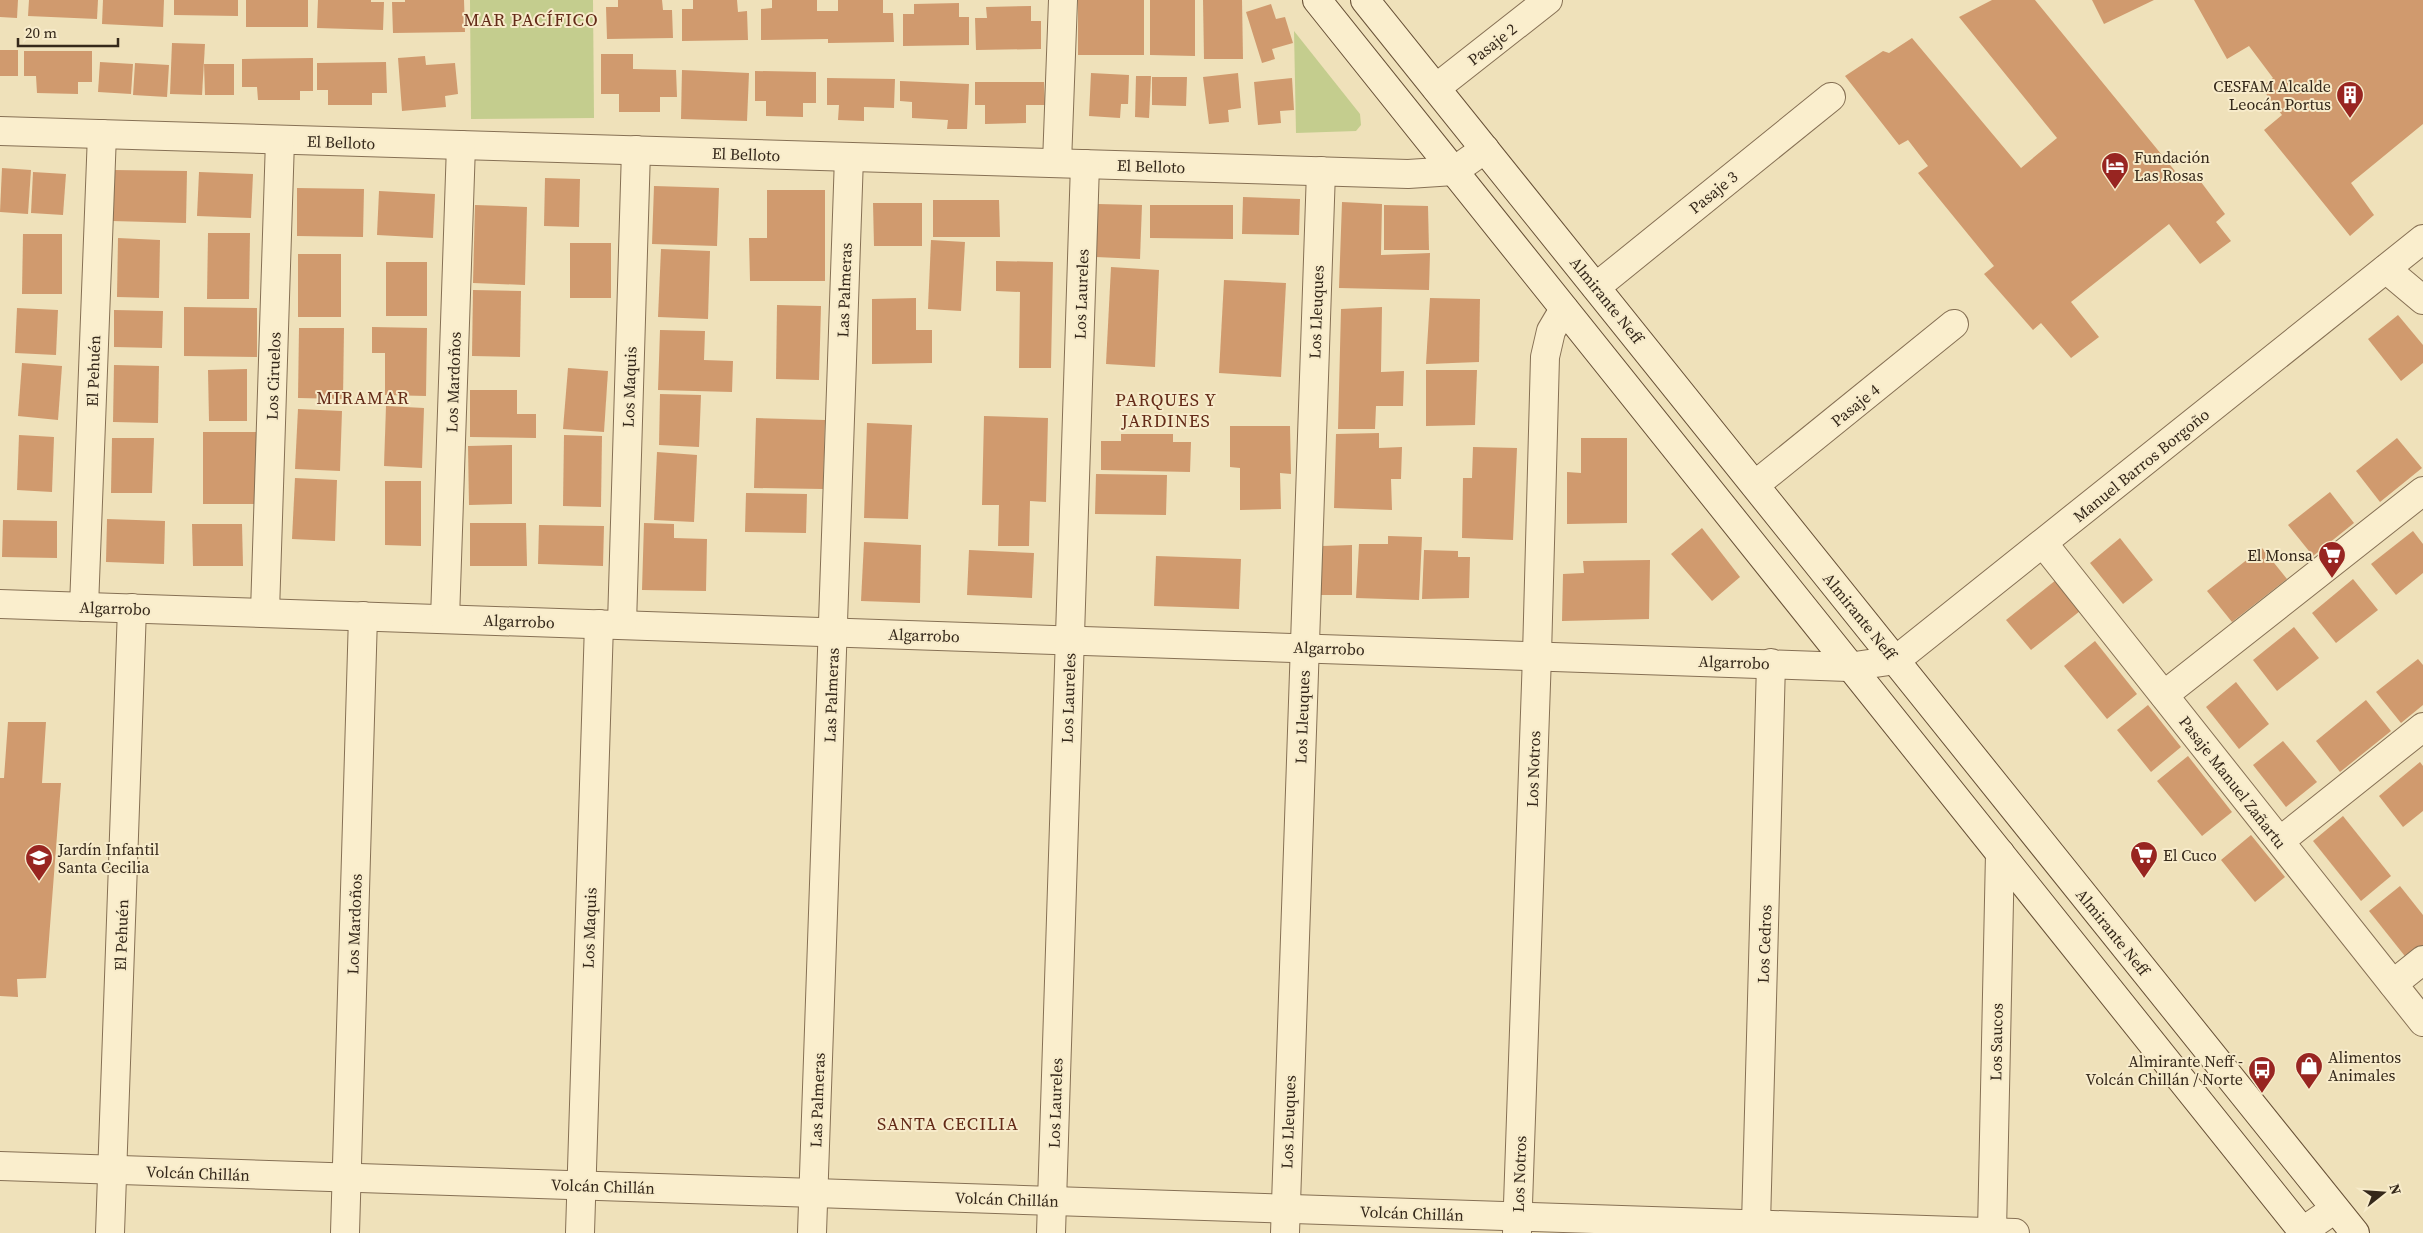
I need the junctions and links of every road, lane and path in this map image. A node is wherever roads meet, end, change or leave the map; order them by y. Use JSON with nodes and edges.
{"nodes":[{"id":1,"x":1063,"y":0,"type":"edge"},
{"id":2,"x":1317,"y":0,"type":"edge"},
{"id":3,"x":1365,"y":0,"type":"edge"},
{"id":4,"x":1548,"y":0,"type":"edge"},
{"id":5,"x":1436,"y":88,"type":"junction"},
{"id":6,"x":1831,"y":97,"type":"dead end"},
{"id":7,"x":0,"y":131,"type":"edge"},
{"id":8,"x":102,"y":134,"type":"junction"},
{"id":9,"x":280,"y":140,"type":"junction"},
{"id":10,"x":461,"y":145,"type":"junction"},
{"id":11,"x":1485,"y":149,"type":"junction"},
{"id":12,"x":636,"y":150,"type":"junction"},
{"id":13,"x":849,"y":157,"type":"junction"},
{"id":14,"x":1057,"y":163,"type":"junction"},
{"id":15,"x":1085,"y":164,"type":"junction"},
{"id":16,"x":1321,"y":171,"type":"junction"},
{"id":17,"x":1454,"y":171,"type":"junction"},
{"id":18,"x":2423,"y":239,"type":"edge"},
{"id":19,"x":2386,"y":269,"type":"junction"},
{"id":20,"x":1596,"y":287,"type":"junction"},
{"id":21,"x":2423,"y":300,"type":"edge"},
{"id":22,"x":1564,"y":309,"type":"junction"},
{"id":23,"x":1954,"y":324,"type":"dead end"},
{"id":24,"x":1755,"y":486,"type":"junction"},
{"id":25,"x":2423,"y":491,"type":"edge"},
{"id":26,"x":2043,"y":543,"type":"junction"},
{"id":27,"x":0,"y":604,"type":"edge"},
{"id":28,"x":84,"y":607,"type":"junction"},
{"id":29,"x":132,"y":608,"type":"junction"},
{"id":30,"x":265,"y":612,"type":"junction"},
{"id":31,"x":363,"y":616,"type":"junction"},
{"id":32,"x":445,"y":619,"type":"junction"},
{"id":33,"x":610,"y":624,"type":"junction"},
{"id":34,"x":833,"y":632,"type":"junction"},
{"id":35,"x":1070,"y":640,"type":"junction"},
{"id":36,"x":1304,"y":648,"type":"junction"},
{"id":37,"x":1537,"y":655,"type":"junction"},
{"id":38,"x":1896,"y":660,"type":"junction"},
{"id":39,"x":1771,"y":663,"type":"junction"},
{"id":40,"x":1848,"y":667,"type":"junction"},
{"id":41,"x":2164,"y":695,"type":"junction"},
{"id":42,"x":2423,"y":727,"type":"edge"},
{"id":43,"x":2280,"y":841,"type":"junction"},
{"id":44,"x":2000,"y":853,"type":"junction"},
{"id":45,"x":2423,"y":960,"type":"edge"},
{"id":46,"x":2393,"y":984,"type":"junction"},
{"id":47,"x":2423,"y":1022,"type":"edge"},
{"id":48,"x":0,"y":1166,"type":"edge"},
{"id":49,"x":113,"y":1170,"type":"junction"},
{"id":50,"x":346,"y":1178,"type":"junction"},
{"id":51,"x":582,"y":1186,"type":"junction"},
{"id":52,"x":814,"y":1193,"type":"junction"},
{"id":53,"x":1052,"y":1201,"type":"junction"},
{"id":54,"x":2336,"y":1209,"type":"junction"},
{"id":55,"x":1285,"y":1221,"type":"edge"},
{"id":56,"x":1756,"y":1224,"type":"junction"},
{"id":57,"x":1517,"y":1225,"type":"edge"},
{"id":58,"x":110,"y":1233,"type":"edge"},
{"id":59,"x":345,"y":1233,"type":"edge"},
{"id":60,"x":580,"y":1233,"type":"edge"},
{"id":61,"x":812,"y":1233,"type":"edge"},
{"id":62,"x":1051,"y":1233,"type":"edge"},
{"id":63,"x":2003,"y":1233,"type":"edge"},
{"id":64,"x":2302,"y":1233,"type":"edge"},
{"id":65,"x":2355,"y":1233,"type":"edge"}],
"edges":[{"from":1,"to":14,"type":"street"},
{"from":2,"to":17,"type":"street"},
{"from":3,"to":5,"type":"street","name":"Almirante Neff"},
{"from":4,"to":5,"type":"street","name":"Pasaje 2"},
{"from":5,"to":11,"type":"street","name":"Almirante Neff"},
{"from":6,"to":20,"type":"street","name":"Pasaje 3"},
{"from":7,"to":8,"type":"street","name":"El Belloto"},
{"from":8,"to":9,"type":"street","name":"El Belloto"},
{"from":8,"to":28,"type":"street","name":"El Pehuén"},
{"from":9,"to":10,"type":"street","name":"El Belloto"},
{"from":9,"to":30,"type":"street","name":"Los Ciruelos"},
{"from":10,"to":12,"type":"street","name":"El Belloto"},
{"from":10,"to":32,"type":"street","name":"Los Mardoños"},
{"from":11,"to":17,"type":"street"},
{"from":11,"to":20,"type":"street","name":"Almirante Neff"},
{"from":12,"to":13,"type":"street","name":"El Belloto"},
{"from":12,"to":33,"type":"street","name":"Los Maquis"},
{"from":13,"to":14,"type":"street","name":"El Belloto"},
{"from":13,"to":34,"type":"street","name":"Las Palmeras"},
{"from":14,"to":15,"type":"street","name":"El Belloto"},
{"from":15,"to":16,"type":"street","name":"El Belloto"},
{"from":15,"to":35,"type":"street","name":"Los Laureles"},
{"from":16,"to":17,"type":"street","name":"El Belloto"},
{"from":16,"to":36,"type":"street","name":"Los Lleuques"},
{"from":17,"to":22,"type":"street"},
{"from":18,"to":19,"type":"street","name":"Manuel Barros Borgoño"},
{"from":19,"to":21,"type":"street"},
{"from":19,"to":26,"type":"street","name":"Manuel Barros Borgoño"},
{"from":20,"to":24,"type":"street","name":"Almirante Neff"},
{"from":22,"to":37,"type":"street","name":"Los Notros"},
{"from":22,"to":40,"type":"street"},
{"from":23,"to":24,"type":"street","name":"Pasaje 4"},
{"from":24,"to":38,"type":"street","name":"Almirante Neff"},
{"from":25,"to":41,"type":"street"},
{"from":26,"to":38,"type":"street","name":"Manuel Barros Borgoño"},
{"from":26,"to":41,"type":"street","name":"Pasaje Manuel Zañartu"},
{"from":27,"to":28,"type":"street","name":"Algarrobo"},
{"from":28,"to":29,"type":"street","name":"Algarrobo"},
{"from":29,"to":30,"type":"street","name":"Algarrobo"},
{"from":29,"to":49,"type":"street","name":"El Pehuén"},
{"from":30,"to":31,"type":"street","name":"Algarrobo"},
{"from":31,"to":32,"type":"street","name":"Algarrobo"},
{"from":31,"to":50,"type":"street","name":"Los Mardoños"},
{"from":32,"to":33,"type":"street","name":"Algarrobo"},
{"from":33,"to":34,"type":"street","name":"Algarrobo"},
{"from":33,"to":51,"type":"street","name":"Los Maquis"},
{"from":34,"to":35,"type":"street","name":"Algarrobo"},
{"from":34,"to":52,"type":"street","name":"Las Palmeras"},
{"from":35,"to":36,"type":"street","name":"Algarrobo"},
{"from":35,"to":53,"type":"street","name":"Los Laureles"},
{"from":36,"to":37,"type":"street","name":"Algarrobo"},
{"from":36,"to":55,"type":"street","name":"Los Lleuques"},
{"from":37,"to":39,"type":"street","name":"Algarrobo"},
{"from":37,"to":57,"type":"street","name":"Los Notros"},
{"from":38,"to":40,"type":"street"},
{"from":38,"to":54,"type":"street","name":"Almirante Neff"},
{"from":39,"to":40,"type":"street","name":"Algarrobo"},
{"from":39,"to":56,"type":"street","name":"Los Cedros"},
{"from":40,"to":44,"type":"street"},
{"from":41,"to":43,"type":"street","name":"Pasaje Manuel Zañartu"},
{"from":42,"to":43,"type":"street"},
{"from":43,"to":46,"type":"street","name":"Pasaje Manuel Zañartu"},
{"from":44,"to":63,"type":"street","name":"Los Saucos"},
{"from":44,"to":64,"type":"street"},
{"from":45,"to":46,"type":"street"},
{"from":46,"to":47,"type":"street","name":"Pasaje Manuel Zañartu"},
{"from":48,"to":49,"type":"street","name":"Volcán Chillán"},
{"from":49,"to":50,"type":"street","name":"Volcán Chillán"},
{"from":49,"to":58,"type":"street","name":"El Pehuén"},
{"from":50,"to":51,"type":"street","name":"Volcán Chillán"},
{"from":50,"to":59,"type":"street","name":"Los Mardoños"},
{"from":51,"to":52,"type":"street","name":"Volcán Chillán"},
{"from":51,"to":60,"type":"street","name":"Los Maquis"},
{"from":52,"to":53,"type":"street","name":"Volcán Chillán"},
{"from":52,"to":61,"type":"street","name":"Las Palmeras"},
{"from":53,"to":55,"type":"street","name":"Volcán Chillán"},
{"from":53,"to":62,"type":"street","name":"Los Laureles"},
{"from":54,"to":64,"type":"street"},
{"from":54,"to":65,"type":"street","name":"Almirante Neff"},
{"from":55,"to":57,"type":"street","name":"Volcán Chillán"},
{"from":56,"to":57,"type":"street","name":"Volcán Chillán"},
{"from":56,"to":63,"type":"street","name":"Volcán Chillán"}]}
